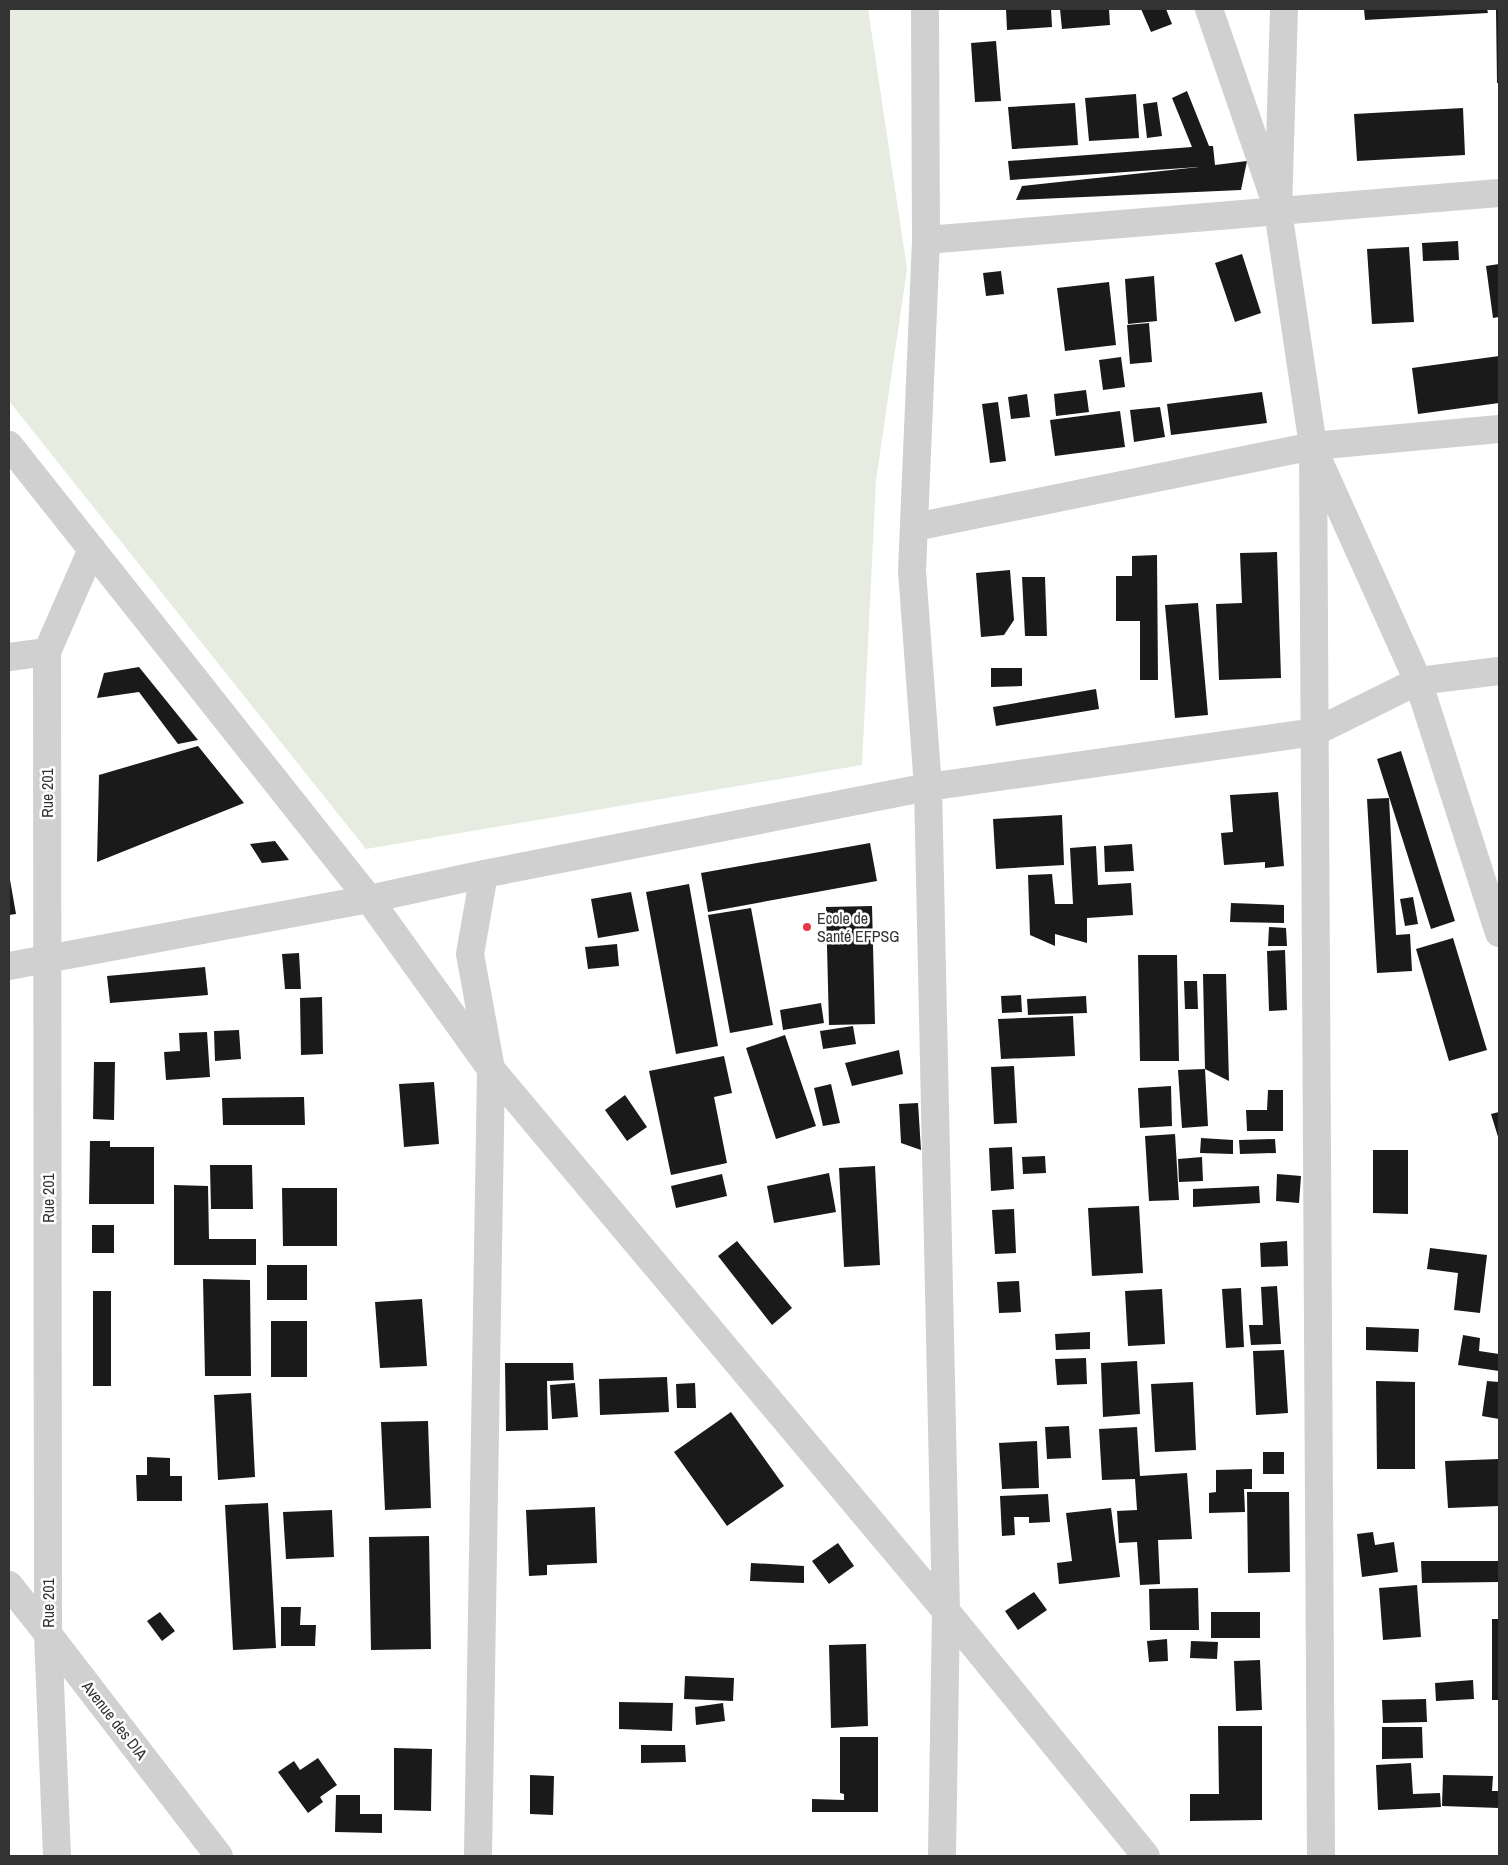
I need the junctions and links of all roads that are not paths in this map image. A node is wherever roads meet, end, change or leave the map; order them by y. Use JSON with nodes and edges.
{"nodes":[{"id":1,"x":925,"y":9,"type":"edge"},
{"id":2,"x":1209,"y":9,"type":"edge"},
{"id":3,"x":1284,"y":9,"type":"edge"},
{"id":4,"x":1499,"y":193,"type":"edge"},
{"id":5,"x":1278,"y":211,"type":"junction"},
{"id":6,"x":926,"y":240,"type":"junction"},
{"id":7,"x":1499,"y":429,"type":"edge"},
{"id":8,"x":9,"y":445,"type":"edge"},
{"id":9,"x":1313,"y":446,"type":"junction"},
{"id":10,"x":915,"y":527,"type":"junction"},
{"id":11,"x":92,"y":549,"type":"junction"},
{"id":12,"x":47,"y":652,"type":"junction"},
{"id":13,"x":9,"y":657,"type":"edge"},
{"id":14,"x":1499,"y":671,"type":"edge"},
{"id":15,"x":1418,"y":680,"type":"junction"},
{"id":16,"x":1315,"y":732,"type":"junction"},
{"id":17,"x":928,"y":787,"type":"junction"},
{"id":18,"x":484,"y":874,"type":"junction"},
{"id":19,"x":369,"y":899,"type":"junction"},
{"id":20,"x":1499,"y":933,"type":"edge"},
{"id":21,"x":48,"y":958,"type":"junction"},
{"id":22,"x":9,"y":966,"type":"edge"},
{"id":23,"x":491,"y":1069,"type":"junction"},
{"id":24,"x":9,"y":1585,"type":"edge"},
{"id":25,"x":946,"y":1611,"type":"junction"},
{"id":26,"x":48,"y":1634,"type":"junction"},
{"id":27,"x":57,"y":1856,"type":"edge"},
{"id":28,"x":220,"y":1856,"type":"edge"},
{"id":29,"x":478,"y":1856,"type":"edge"},
{"id":30,"x":942,"y":1856,"type":"edge"},
{"id":31,"x":1146,"y":1856,"type":"edge"},
{"id":32,"x":1321,"y":1856,"type":"edge"}],
"edges":[{"from":1,"to":6,"type":"street"},
{"from":2,"to":5,"type":"street"},
{"from":3,"to":5,"type":"street"},
{"from":4,"to":5,"type":"street"},
{"from":5,"to":6,"type":"street"},
{"from":5,"to":9,"type":"street"},
{"from":6,"to":10,"type":"street"},
{"from":7,"to":9,"type":"street"},
{"from":8,"to":11,"type":"street"},
{"from":9,"to":10,"type":"street"},
{"from":9,"to":15,"type":"street"},
{"from":9,"to":16,"type":"street"},
{"from":10,"to":17,"type":"street"},
{"from":11,"to":12,"type":"street","name":"Rue 201"},
{"from":11,"to":19,"type":"street"},
{"from":12,"to":13,"type":"street"},
{"from":12,"to":21,"type":"street","name":"Rue 201"},
{"from":14,"to":15,"type":"street"},
{"from":15,"to":16,"type":"street"},
{"from":15,"to":20,"type":"street"},
{"from":16,"to":17,"type":"street"},
{"from":16,"to":32,"type":"street"},
{"from":17,"to":18,"type":"street"},
{"from":17,"to":25,"type":"street"},
{"from":18,"to":19,"type":"street"},
{"from":18,"to":23,"type":"street"},
{"from":19,"to":21,"type":"street"},
{"from":19,"to":23,"type":"street"},
{"from":21,"to":22,"type":"street"},
{"from":21,"to":26,"type":"street","name":"Rue 201"},
{"from":23,"to":25,"type":"street"},
{"from":23,"to":29,"type":"street"},
{"from":24,"to":26,"type":"street","name":"Avenue des DIA"},
{"from":25,"to":30,"type":"street"},
{"from":25,"to":31,"type":"street"},
{"from":26,"to":27,"type":"street","name":"Rue 201"},
{"from":26,"to":28,"type":"street","name":"Avenue des DIA"}]}
